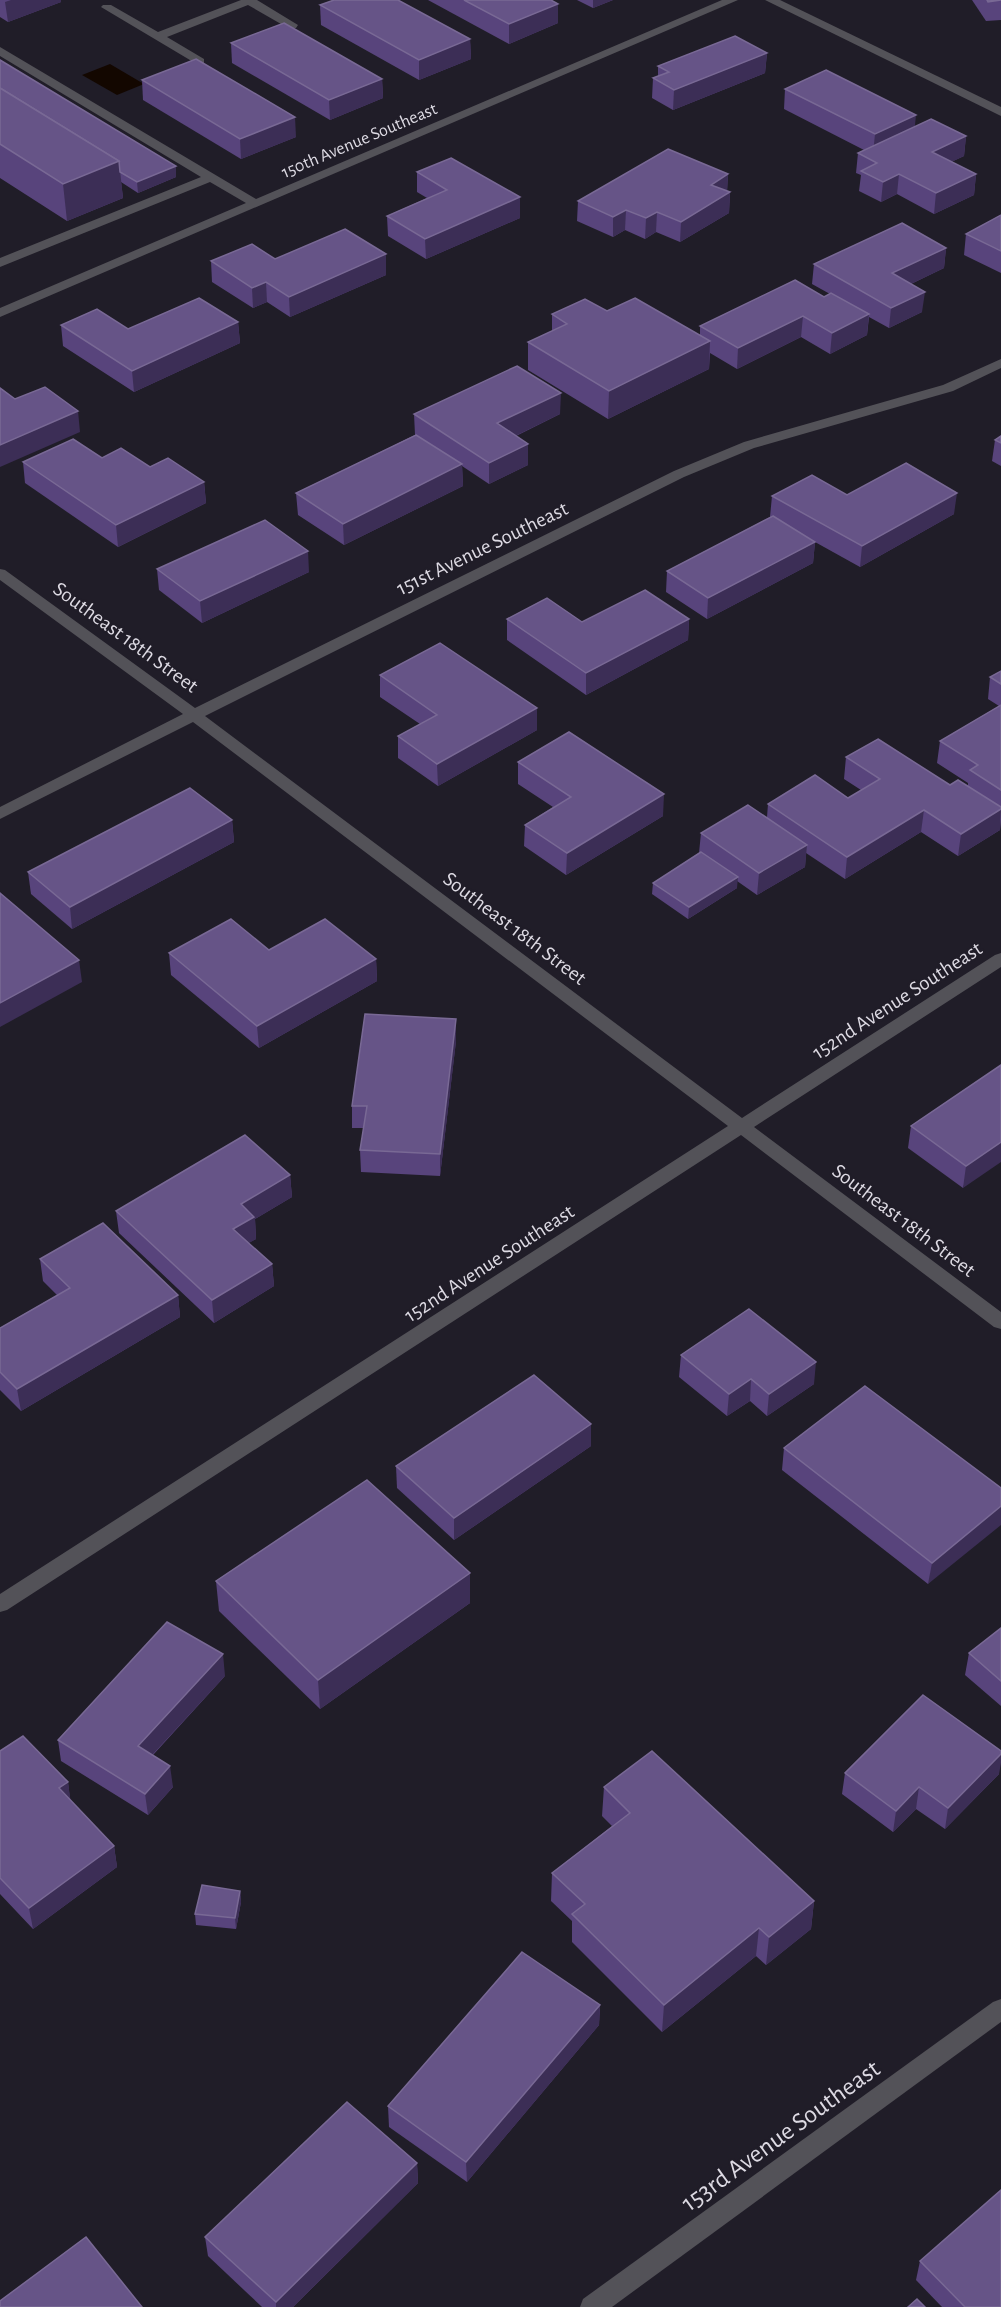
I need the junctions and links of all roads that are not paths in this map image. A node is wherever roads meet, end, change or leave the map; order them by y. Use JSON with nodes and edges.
{"nodes":[{"id":1,"x":249,"y":0,"type":"edge"},
{"id":2,"x":732,"y":0,"type":"edge"},
{"id":3,"x":771,"y":0,"type":"edge"},
{"id":4,"x":107,"y":7,"type":"dead end"},
{"id":5,"x":292,"y":25,"type":"edge"},
{"id":6,"x":157,"y":37,"type":"junction"},
{"id":7,"x":0,"y":51,"type":"edge"},
{"id":8,"x":201,"y":62,"type":"edge"},
{"id":9,"x":1001,"y":112,"type":"edge"},
{"id":10,"x":211,"y":177,"type":"junction"},
{"id":11,"x":256,"y":204,"type":"junction"},
{"id":12,"x":0,"y":263,"type":"edge"},
{"id":13,"x":0,"y":313,"type":"edge"},
{"id":14,"x":1001,"y":363,"type":"edge"},
{"id":15,"x":0,"y":573,"type":"edge"},
{"id":16,"x":194,"y":715,"type":"junction"},
{"id":17,"x":0,"y":814,"type":"edge"},
{"id":18,"x":1001,"y":959,"type":"edge"},
{"id":19,"x":742,"y":1127,"type":"junction"},
{"id":20,"x":1001,"y":1322,"type":"edge"},
{"id":21,"x":0,"y":1604,"type":"edge"},
{"id":22,"x":1001,"y":2009,"type":"edge"},
{"id":23,"x":592,"y":2307,"type":"edge"}],
"edges":[{"from":1,"to":5,"type":"street"},
{"from":1,"to":6,"type":"street"},
{"from":2,"to":11,"type":"street","name":"150th Avenue Southeast"},
{"from":3,"to":9,"type":"street"},
{"from":4,"to":6,"type":"street"},
{"from":6,"to":8,"type":"street"},
{"from":7,"to":10,"type":"street"},
{"from":10,"to":11,"type":"street"},
{"from":10,"to":12,"type":"street"},
{"from":11,"to":13,"type":"street","name":"150th Avenue Southeast"},
{"from":14,"to":16,"type":"street","name":"151st Avenue Southeast"},
{"from":15,"to":16,"type":"street","name":"Southeast 18th Street"},
{"from":16,"to":17,"type":"street","name":"151st Avenue Southeast"},
{"from":16,"to":19,"type":"street","name":"Southeast 18th Street"},
{"from":18,"to":19,"type":"street","name":"152nd Avenue Southeast"},
{"from":19,"to":20,"type":"street","name":"Southeast 18th Street"},
{"from":19,"to":21,"type":"street","name":"152nd Avenue Southeast"},
{"from":22,"to":23,"type":"street","name":"153rd Avenue Southeast"}]}
